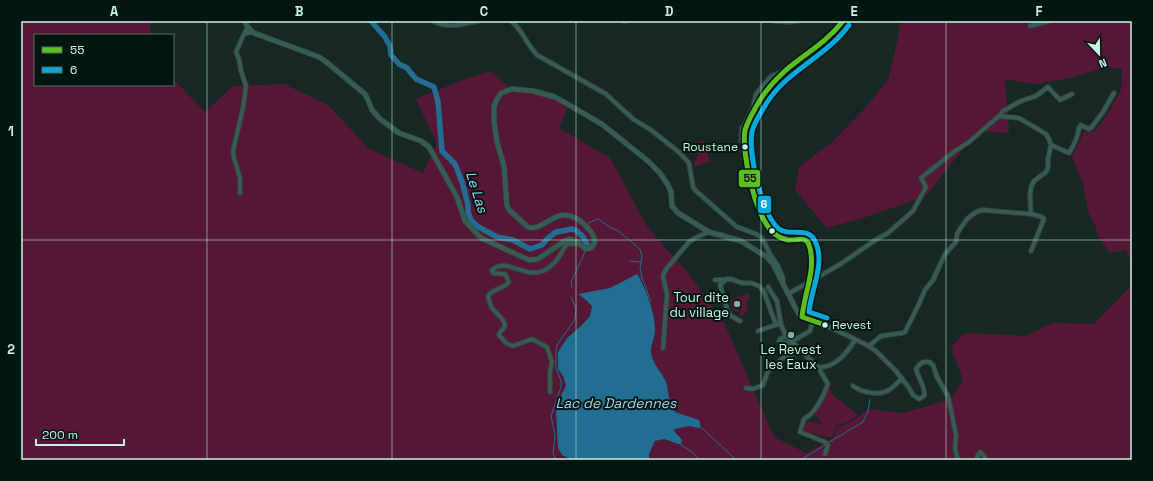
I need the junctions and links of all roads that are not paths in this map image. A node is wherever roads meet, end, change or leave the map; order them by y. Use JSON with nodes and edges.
{"nodes":[{"id":1,"x":247,"y":21,"type":"edge"},
{"id":2,"x":432,"y":21,"type":"edge"},
{"id":3,"x":479,"y":21,"type":"edge"},
{"id":4,"x":510,"y":21,"type":"edge"},
{"id":5,"x":774,"y":21,"type":"edge"},
{"id":6,"x":798,"y":21,"type":"edge"},
{"id":7,"x":843,"y":21,"type":"edge"},
{"id":8,"x":1048,"y":21,"type":"edge"},
{"id":9,"x":1030,"y":26,"type":"dead end"},
{"id":10,"x":250,"y":29,"type":"junction"},
{"id":11,"x":785,"y":71,"type":"junction"},
{"id":12,"x":1114,"y":93,"type":"dead end"},
{"id":13,"x":1072,"y":94,"type":"dead end"},
{"id":14,"x":999,"y":116,"type":"junction"},
{"id":15,"x":746,"y":124,"type":"junction"},
{"id":16,"x":741,"y":141,"type":"dead end"},
{"id":17,"x":1051,"y":146,"type":"junction"},
{"id":18,"x":240,"y":193,"type":"dead end"},
{"id":19,"x":1031,"y":214,"type":"junction"},
{"id":20,"x":709,"y":232,"type":"junction"},
{"id":21,"x":581,"y":244,"type":"junction"},
{"id":22,"x":1031,"y":251,"type":"dead end"},
{"id":23,"x":727,"y":279,"type":"junction"},
{"id":24,"x":715,"y":280,"type":"dead end"},
{"id":25,"x":782,"y":283,"type":"junction"},
{"id":26,"x":808,"y":283,"type":"junction"},
{"id":27,"x":768,"y":287,"type":"dead end"},
{"id":28,"x":788,"y":294,"type":"junction"},
{"id":29,"x":802,"y":317,"type":"junction"},
{"id":30,"x":740,"y":320,"type":"dead end"},
{"id":31,"x":813,"y":320,"type":"junction"},
{"id":32,"x":781,"y":323,"type":"junction"},
{"id":33,"x":776,"y":325,"type":"junction"},
{"id":34,"x":758,"y":331,"type":"dead end"},
{"id":35,"x":786,"y":336,"type":"junction"},
{"id":36,"x":855,"y":340,"type":"junction"},
{"id":37,"x":793,"y":342,"type":"junction"},
{"id":38,"x":869,"y":346,"type":"junction"},
{"id":39,"x":663,"y":348,"type":"dead end"},
{"id":40,"x":818,"y":367,"type":"junction"},
{"id":41,"x":902,"y":378,"type":"junction"},
{"id":42,"x":853,"y":386,"type":"dead end"},
{"id":43,"x":746,"y":388,"type":"dead end"},
{"id":44,"x":550,"y":392,"type":"dead end"},
{"id":45,"x":825,"y":454,"type":"dead end"},
{"id":46,"x":958,"y":460,"type":"edge"},
{"id":47,"x":976,"y":460,"type":"edge"},
{"id":48,"x":986,"y":460,"type":"edge"}],
"edges":[{"from":1,"to":10,"type":"street"},
{"from":2,"to":3,"type":"street"},
{"from":4,"to":25,"type":"street"},
{"from":5,"to":6,"type":"street"},
{"from":7,"to":11,"type":"street"},
{"from":8,"to":9,"type":"street"},
{"from":10,"to":18,"type":"street"},
{"from":10,"to":21,"type":"street"},
{"from":11,"to":15,"type":"street"},
{"from":11,"to":15,"type":"street"},
{"from":12,"to":17,"type":"street"},
{"from":13,"to":14,"type":"street"},
{"from":14,"to":17,"type":"street"},
{"from":14,"to":26,"type":"street"},
{"from":15,"to":16,"type":"street"},
{"from":15,"to":26,"type":"street"},
{"from":17,"to":19,"type":"street"},
{"from":19,"to":22,"type":"street"},
{"from":19,"to":38,"type":"street"},
{"from":20,"to":21,"type":"street"},
{"from":20,"to":25,"type":"street"},
{"from":20,"to":39,"type":"street"},
{"from":21,"to":44,"type":"street"},
{"from":23,"to":24,"type":"street"},
{"from":23,"to":30,"type":"street"},
{"from":23,"to":33,"type":"street"},
{"from":25,"to":28,"type":"street"},
{"from":26,"to":28,"type":"street"},
{"from":26,"to":29,"type":"street"},
{"from":27,"to":32,"type":"street"},
{"from":28,"to":29,"type":"street"},
{"from":29,"to":31,"type":"street"},
{"from":31,"to":36,"type":"street"},
{"from":31,"to":37,"type":"street"},
{"from":32,"to":33,"type":"street"},
{"from":32,"to":35,"type":"street"},
{"from":33,"to":34,"type":"street"},
{"from":35,"to":37,"type":"street"},
{"from":35,"to":37,"type":"street"},
{"from":36,"to":38,"type":"street"},
{"from":36,"to":40,"type":"street"},
{"from":37,"to":40,"type":"street"},
{"from":37,"to":43,"type":"street"},
{"from":38,"to":41,"type":"street"},
{"from":40,"to":45,"type":"street"},
{"from":41,"to":42,"type":"street"},
{"from":41,"to":46,"type":"street"},
{"from":47,"to":48,"type":"street"}]}
